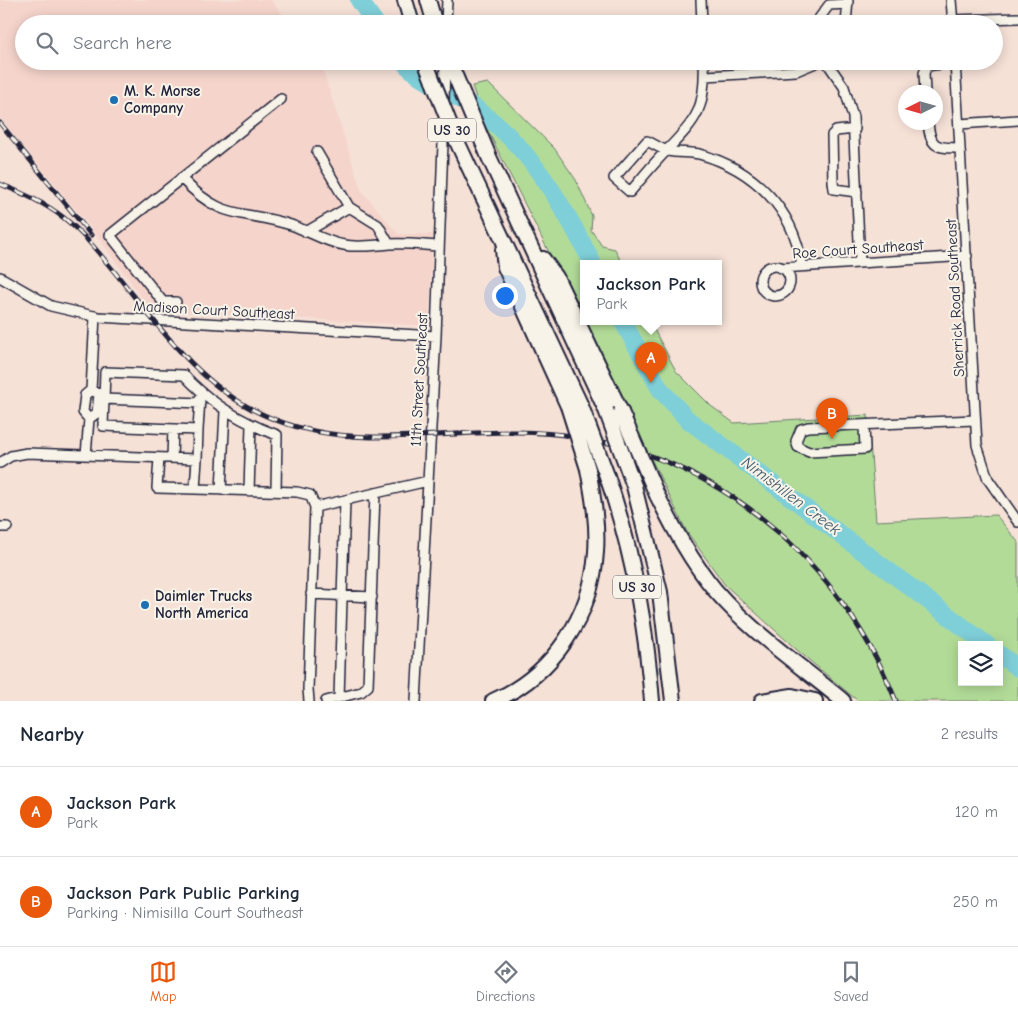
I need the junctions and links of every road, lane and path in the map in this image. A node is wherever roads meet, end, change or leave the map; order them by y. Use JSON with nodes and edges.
{"nodes":[{"id":1,"x":405,"y":0,"type":"edge"},
{"id":2,"x":428,"y":0,"type":"edge"},
{"id":3,"x":447,"y":0,"type":"edge"},
{"id":4,"x":701,"y":0,"type":"edge"},
{"id":5,"x":951,"y":0,"type":"edge"},
{"id":6,"x":848,"y":2,"type":"edge"},
{"id":7,"x":409,"y":15,"type":"edge"},
{"id":8,"x":433,"y":15,"type":"edge"},
{"id":9,"x":446,"y":15,"type":"edge"},
{"id":10,"x":702,"y":15,"type":"edge"},
{"id":11,"x":821,"y":15,"type":"edge"},
{"id":12,"x":847,"y":15,"type":"edge"},
{"id":13,"x":952,"y":15,"type":"edge"},
{"id":14,"x":1018,"y":18,"type":"edge"},
{"id":15,"x":1003,"y":19,"type":"edge"},
{"id":16,"x":429,"y":70,"type":"edge"},
{"id":17,"x":446,"y":70,"type":"edge"},
{"id":18,"x":451,"y":70,"type":"edge"},
{"id":19,"x":705,"y":70,"type":"edge"},
{"id":20,"x":798,"y":70,"type":"edge"},
{"id":21,"x":832,"y":70,"type":"edge"},
{"id":22,"x":926,"y":70,"type":"edge"},
{"id":23,"x":956,"y":70,"type":"edge"},
{"id":24,"x":705,"y":76,"type":"junction"},
{"id":25,"x":925,"y":85,"type":"edge"},
{"id":26,"x":282,"y":99,"type":"dead end"},
{"id":27,"x":1018,"y":120,"type":"edge"},
{"id":28,"x":959,"y":124,"type":"junction"},
{"id":29,"x":855,"y":129,"type":"junction"},
{"id":30,"x":929,"y":130,"type":"edge"},
{"id":31,"x":960,"y":148,"type":"junction"},
{"id":32,"x":666,"y":150,"type":"junction"},
{"id":33,"x":317,"y":152,"type":"dead end"},
{"id":34,"x":181,"y":178,"type":"junction"},
{"id":35,"x":857,"y":192,"type":"junction"},
{"id":36,"x":349,"y":208,"type":"junction"},
{"id":37,"x":522,"y":229,"type":"junction"},
{"id":38,"x":306,"y":232,"type":"junction"},
{"id":39,"x":389,"y":244,"type":"junction"},
{"id":40,"x":439,"y":246,"type":"junction"},
{"id":41,"x":967,"y":256,"type":"junction"},
{"id":42,"x":860,"y":262,"type":"junction"},
{"id":43,"x":802,"y":266,"type":"junction"},
{"id":44,"x":781,"y":268,"type":"dead end"},
{"id":45,"x":0,"y":277,"type":"edge"},
{"id":46,"x":176,"y":302,"type":"dead end"},
{"id":47,"x":95,"y":316,"type":"junction"},
{"id":48,"x":436,"y":336,"type":"junction"},
{"id":49,"x":91,"y":390,"type":"junction"},
{"id":50,"x":201,"y":392,"type":"junction"},
{"id":51,"x":104,"y":399,"type":"junction"},
{"id":52,"x":200,"y":403,"type":"junction"},
{"id":53,"x":574,"y":406,"type":"junction"},
{"id":54,"x":226,"y":411,"type":"junction"},
{"id":55,"x":89,"y":419,"type":"junction"},
{"id":56,"x":975,"y":420,"type":"junction"},
{"id":57,"x":252,"y":425,"type":"junction"},
{"id":58,"x":864,"y":425,"type":"junction"},
{"id":59,"x":173,"y":429,"type":"junction"},
{"id":60,"x":198,"y":430,"type":"junction"},
{"id":61,"x":86,"y":455,"type":"junction"},
{"id":62,"x":159,"y":458,"type":"junction"},
{"id":63,"x":172,"y":458,"type":"junction"},
{"id":64,"x":197,"y":459,"type":"junction"},
{"id":65,"x":0,"y":463,"type":"edge"},
{"id":66,"x":428,"y":481,"type":"junction"},
{"id":67,"x":195,"y":489,"type":"junction"},
{"id":68,"x":221,"y":490,"type":"junction"},
{"id":69,"x":249,"y":490,"type":"junction"},
{"id":70,"x":276,"y":491,"type":"junction"},
{"id":71,"x":375,"y":492,"type":"junction"},
{"id":72,"x":345,"y":500,"type":"junction"},
{"id":73,"x":315,"y":507,"type":"junction"},
{"id":74,"x":1018,"y":522,"type":"edge"},
{"id":75,"x":311,"y":594,"type":"junction"},
{"id":76,"x":342,"y":595,"type":"junction"},
{"id":77,"x":372,"y":597,"type":"junction"},
{"id":78,"x":339,"y":698,"type":"junction"},
{"id":79,"x":309,"y":701,"type":"edge"},
{"id":80,"x":326,"y":701,"type":"edge"},
{"id":81,"x":416,"y":701,"type":"edge"},
{"id":82,"x":493,"y":701,"type":"edge"},
{"id":83,"x":652,"y":701,"type":"edge"},
{"id":84,"x":673,"y":701,"type":"edge"},
{"id":85,"x":762,"y":701,"type":"edge"},
{"id":86,"x":815,"y":701,"type":"edge"},
{"id":87,"x":843,"y":701,"type":"edge"}],
"edges":[{"from":1,"to":7,"type":"highway"},
{"from":2,"to":8,"type":"highway"},
{"from":3,"to":9,"type":"street"},
{"from":4,"to":10,"type":"street"},
{"from":5,"to":13,"type":"street"},
{"from":6,"to":11,"type":"street"},
{"from":6,"to":12,"type":"street"},
{"from":14,"to":15,"type":"street"},
{"from":16,"to":53,"type":"highway","number":"US 30","bridge":true},
{"from":17,"to":40,"type":"street","name":"11th Street Southeast","bridge":true},
{"from":18,"to":37,"type":"highway","number":"US 30"},
{"from":19,"to":24,"type":"street"},
{"from":20,"to":24,"type":"street"},
{"from":21,"to":29,"type":"street"},
{"from":22,"to":25,"type":"street"},
{"from":23,"to":28,"type":"street","name":"Sherrick Road Southeast"},
{"from":24,"to":32,"type":"street"},
{"from":26,"to":34,"type":"street"},
{"from":27,"to":28,"type":"street"},
{"from":28,"to":31,"type":"street","name":"Sherrick Road Southeast"},
{"from":29,"to":35,"type":"street"},
{"from":29,"to":35,"type":"street"},
{"from":30,"to":31,"type":"street"},
{"from":31,"to":41,"type":"street","name":"Sherrick Road Southeast"},
{"from":32,"to":32,"type":"street"},
{"from":32,"to":43,"type":"street"},
{"from":33,"to":36,"type":"street"},
{"from":34,"to":38,"type":"street"},
{"from":34,"to":46,"type":"street"},
{"from":35,"to":42,"type":"street"},
{"from":36,"to":38,"type":"street"},
{"from":36,"to":39,"type":"street"},
{"from":37,"to":84,"type":"highway","number":"US 30","bridge":true},
{"from":37,"to":87,"type":"highway","bridge":true},
{"from":38,"to":39,"type":"street"},
{"from":39,"to":40,"type":"street"},
{"from":40,"to":48,"type":"street","name":"11th Street Southeast"},
{"from":41,"to":42,"type":"street","name":"Roe Court Southeast"},
{"from":41,"to":56,"type":"street","name":"Sherrick Road Southeast"},
{"from":42,"to":43,"type":"street","name":"Roe Court Southeast"},
{"from":43,"to":44,"type":"street","name":"Roe Court Southeast"},
{"from":45,"to":47,"type":"street","name":"Madison Court Southeast"},
{"from":47,"to":48,"type":"street","name":"Madison Court Southeast"},
{"from":47,"to":49,"type":"street"},
{"from":48,"to":66,"type":"street","name":"11th Street Southeast"},
{"from":49,"to":55,"type":"street"},
{"from":49,"to":55,"type":"street"},
{"from":50,"to":51,"type":"street"},
{"from":50,"to":52,"type":"street"},
{"from":50,"to":54,"type":"street"},
{"from":51,"to":52,"type":"street"},
{"from":51,"to":59,"type":"street"},
{"from":52,"to":60,"type":"street"},
{"from":53,"to":82,"type":"highway","bridge":true},
{"from":53,"to":83,"type":"highway","number":"US 30","bridge":true},
{"from":54,"to":57,"type":"street"},
{"from":54,"to":68,"type":"street"},
{"from":55,"to":61,"type":"street"},
{"from":56,"to":58,"type":"street"},
{"from":56,"to":74,"type":"street","name":"Sherrick Road Southeast"},
{"from":57,"to":69,"type":"street"},
{"from":57,"to":70,"type":"street"},
{"from":58,"to":58,"type":"street"},
{"from":59,"to":60,"type":"street"},
{"from":59,"to":63,"type":"street"},
{"from":60,"to":64,"type":"street"},
{"from":61,"to":62,"type":"street"},
{"from":61,"to":65,"type":"street"},
{"from":62,"to":63,"type":"street"},
{"from":62,"to":67,"type":"street"},
{"from":63,"to":64,"type":"street"},
{"from":64,"to":67,"type":"street"},
{"from":66,"to":71,"type":"street"},
{"from":66,"to":81,"type":"street","name":"11th Street Southeast"},
{"from":67,"to":68,"type":"street"},
{"from":68,"to":69,"type":"street"},
{"from":69,"to":70,"type":"street"},
{"from":70,"to":73,"type":"street"},
{"from":71,"to":72,"type":"street"},
{"from":71,"to":77,"type":"street"},
{"from":72,"to":73,"type":"street"},
{"from":72,"to":76,"type":"street"},
{"from":73,"to":75,"type":"street"},
{"from":75,"to":76,"type":"street"},
{"from":75,"to":79,"type":"street"},
{"from":76,"to":77,"type":"street"},
{"from":76,"to":78,"type":"street"},
{"from":77,"to":78,"type":"street"},
{"from":78,"to":80,"type":"street"},
{"from":85,"to":86,"type":"highway"}]}
